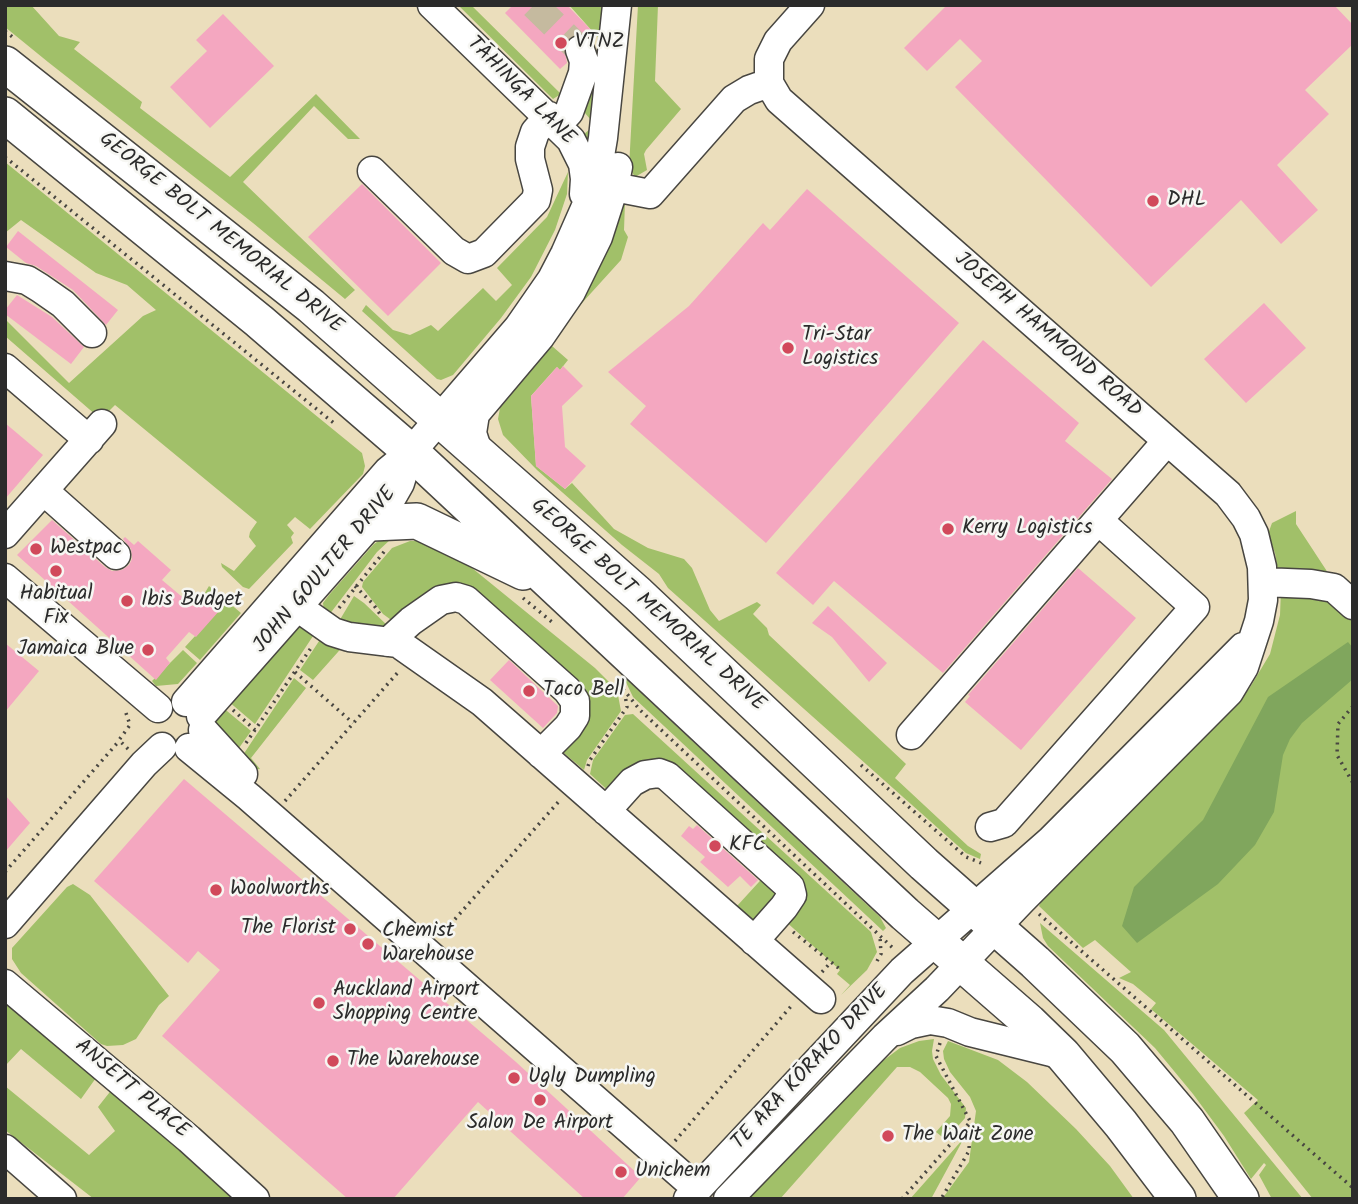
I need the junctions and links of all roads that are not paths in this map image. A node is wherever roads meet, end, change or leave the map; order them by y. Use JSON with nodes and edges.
{"nodes":[{"id":1,"x":432,"y":5,"type":"edge"},
{"id":2,"x":617,"y":5,"type":"edge"},
{"id":3,"x":628,"y":5,"type":"edge"},
{"id":4,"x":810,"y":5,"type":"edge"},
{"id":5,"x":580,"y":50,"type":"dead end"},
{"id":6,"x":5,"y":64,"type":"edge"},
{"id":7,"x":769,"y":83,"type":"junction"},
{"id":8,"x":5,"y":115,"type":"edge"},
{"id":9,"x":554,"y":120,"type":"junction"},
{"id":10,"x":372,"y":171,"type":"dead end"},
{"id":11,"x":614,"y":187,"type":"junction"},
{"id":12,"x":575,"y":231,"type":"junction"},
{"id":13,"x":5,"y":276,"type":"edge"},
{"id":14,"x":92,"y":333,"type":"dead end"},
{"id":15,"x":5,"y":368,"type":"edge"},
{"id":16,"x":440,"y":418,"type":"junction"},
{"id":17,"x":1167,"y":441,"type":"junction"},
{"id":18,"x":411,"y":452,"type":"junction"},
{"id":19,"x":480,"y":456,"type":"junction"},
{"id":20,"x":44,"y":491,"type":"junction"},
{"id":21,"x":1098,"y":520,"type":"junction"},
{"id":22,"x":381,"y":533,"type":"junction"},
{"id":23,"x":5,"y":534,"type":"edge"},
{"id":24,"x":116,"y":555,"type":"dead end"},
{"id":25,"x":5,"y":578,"type":"edge"},
{"id":26,"x":1263,"y":582,"type":"junction"},
{"id":27,"x":558,"y":589,"type":"junction"},
{"id":28,"x":1353,"y":605,"type":"edge"},
{"id":29,"x":296,"y":606,"type":"junction"},
{"id":30,"x":388,"y":642,"type":"junction"},
{"id":31,"x":158,"y":708,"type":"junction"},
{"id":32,"x":188,"y":728,"type":"junction"},
{"id":33,"x":911,"y":735,"type":"dead end"},
{"id":34,"x":541,"y":754,"type":"junction"},
{"id":35,"x":249,"y":797,"type":"junction"},
{"id":36,"x":606,"y":811,"type":"junction"},
{"id":37,"x":990,"y":827,"type":"dead end"},
{"id":38,"x":984,"y":918,"type":"junction"},
{"id":39,"x":5,"y":924,"type":"edge"},
{"id":40,"x":937,"y":940,"type":"junction"},
{"id":41,"x":754,"y":941,"type":"junction"},
{"id":42,"x":964,"y":962,"type":"junction"},
{"id":43,"x":5,"y":984,"type":"edge"},
{"id":44,"x":814,"y":993,"type":"road end"},
{"id":45,"x":885,"y":1037,"type":"junction"},
{"id":46,"x":1063,"y":1055,"type":"junction"},
{"id":47,"x":5,"y":1149,"type":"edge"},
{"id":48,"x":687,"y":1189,"type":"edge"},
{"id":49,"x":62,"y":1199,"type":"edge"},
{"id":50,"x":255,"y":1199,"type":"edge"},
{"id":51,"x":728,"y":1199,"type":"edge"},
{"id":52,"x":1178,"y":1199,"type":"edge"},
{"id":53,"x":1241,"y":1199,"type":"edge"}],
"edges":[{"from":1,"to":9,"type":"street","name":"TĀHINGA LANE"},
{"from":2,"to":12,"type":"street"},
{"from":3,"to":11,"type":"street"},
{"from":4,"to":7,"type":"street"},
{"from":5,"to":9,"type":"street"},
{"from":6,"to":16,"type":"main road","name":"GEORGE BOLT MEMORIAL DRIVE"},
{"from":7,"to":11,"type":"street"},
{"from":7,"to":17,"type":"street","name":"JOSEPH HAMMOND ROAD"},
{"from":8,"to":18,"type":"main road","name":"GEORGE BOLT MEMORIAL DRIVE"},
{"from":9,"to":10,"type":"street"},
{"from":9,"to":12,"type":"street","name":"TĀHINGA LANE"},
{"from":11,"to":19,"type":"street"},
{"from":12,"to":16,"type":"street"},
{"from":13,"to":14,"type":"street"},
{"from":15,"to":20,"type":"street"},
{"from":16,"to":18,"type":"street"},
{"from":16,"to":19,"type":"main road","name":"GEORGE BOLT MEMORIAL DRIVE"},
{"from":17,"to":21,"type":"street"},
{"from":17,"to":26,"type":"street","name":"JOSEPH HAMMOND ROAD"},
{"from":18,"to":22,"type":"street","name":"JOHN GOULTER DRIVE"},
{"from":18,"to":27,"type":"main road","name":"GEORGE BOLT MEMORIAL DRIVE"},
{"from":18,"to":32,"type":"street","name":"JOHN GOULTER DRIVE"},
{"from":19,"to":38,"type":"main road","name":"GEORGE BOLT MEMORIAL DRIVE"},
{"from":20,"to":23,"type":"street"},
{"from":20,"to":24,"type":"street"},
{"from":21,"to":33,"type":"street"},
{"from":21,"to":37,"type":"street"},
{"from":22,"to":27,"type":"main road"},
{"from":22,"to":29,"type":"street","name":"JOHN GOULTER DRIVE"},
{"from":25,"to":31,"type":"street"},
{"from":26,"to":28,"type":"street"},
{"from":26,"to":38,"type":"street","name":"JOSEPH HAMMOND ROAD"},
{"from":27,"to":40,"type":"main road","name":"GEORGE BOLT MEMORIAL DRIVE"},
{"from":29,"to":30,"type":"street"},
{"from":29,"to":32,"type":"street","name":"JOHN GOULTER DRIVE"},
{"from":30,"to":34,"type":"street"},
{"from":30,"to":34,"type":"street"},
{"from":31,"to":32,"type":"street"},
{"from":31,"to":32,"type":"street"},
{"from":32,"to":35,"type":"street"},
{"from":32,"to":35,"type":"street"},
{"from":32,"to":39,"type":"street","name":"JOHN GOULTER DRIVE"},
{"from":34,"to":36,"type":"street"},
{"from":35,"to":48,"type":"street"},
{"from":36,"to":41,"type":"street"},
{"from":36,"to":41,"type":"street"},
{"from":38,"to":40,"type":"street","name":"TE ARA KŌRAKO DRIVE"},
{"from":38,"to":42,"type":"street","name":"TE ARA KŌRAKO DRIVE"},
{"from":38,"to":53,"type":"main road","name":"GEORGE BOLT MEMORIAL DRIVE"},
{"from":40,"to":42,"type":"main road","name":"GEORGE BOLT MEMORIAL DRIVE"},
{"from":40,"to":48,"type":"street","name":"TE ARA KŌRAKO DRIVE"},
{"from":41,"to":44,"type":"street"},
{"from":42,"to":45,"type":"street","name":"TE ARA KŌRAKO DRIVE"},
{"from":42,"to":46,"type":"main road","name":"GEORGE BOLT MEMORIAL DRIVE"},
{"from":43,"to":50,"type":"street","name":"ANSETT PLACE"},
{"from":45,"to":46,"type":"street"},
{"from":45,"to":51,"type":"street","name":"TE ARA KŌRAKO DRIVE"},
{"from":46,"to":52,"type":"main road","name":"GEORGE BOLT MEMORIAL DRIVE"},
{"from":47,"to":49,"type":"street"}]}
